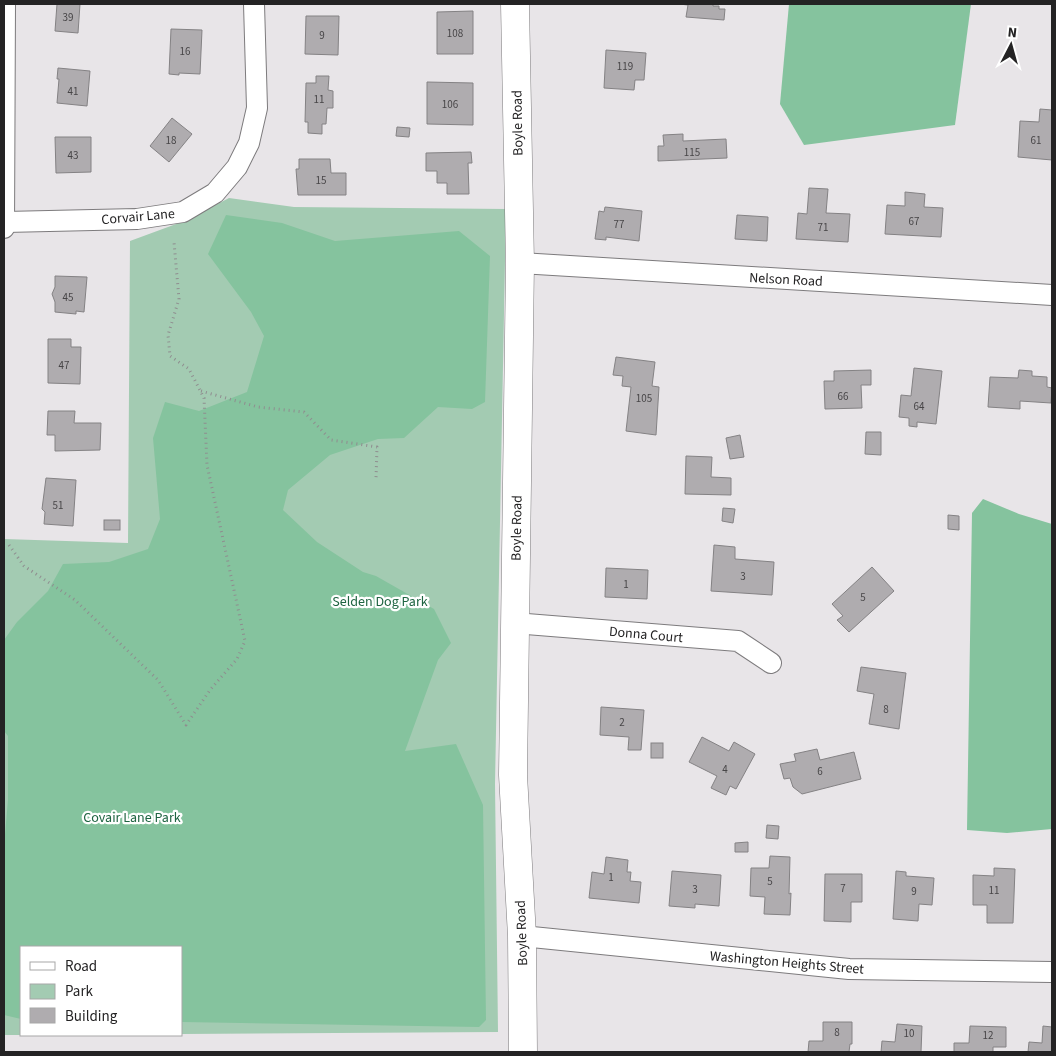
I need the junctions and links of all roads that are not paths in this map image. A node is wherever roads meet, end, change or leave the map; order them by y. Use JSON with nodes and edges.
{"nodes":[{"id":1,"x":5,"y":4,"type":"edge"},
{"id":2,"x":254,"y":4,"type":"edge"},
{"id":3,"x":515,"y":4,"type":"edge"},
{"id":4,"x":4,"y":225,"type":"edge"},
{"id":5,"x":520,"y":263,"type":"junction"},
{"id":6,"x":1052,"y":295,"type":"edge"},
{"id":7,"x":514,"y":624,"type":"junction"},
{"id":8,"x":772,"y":663,"type":"dead end"},
{"id":9,"x":522,"y":936,"type":"junction"},
{"id":10,"x":1052,"y":972,"type":"edge"},
{"id":11,"x":523,"y":1052,"type":"edge"}],
"edges":[{"from":1,"to":4,"type":"street"},
{"from":2,"to":4,"type":"street","name":"Corvair Lane"},
{"from":3,"to":5,"type":"street","name":"Boyle Road"},
{"from":5,"to":6,"type":"street","name":"Nelson Road"},
{"from":5,"to":7,"type":"street","name":"Boyle Road"},
{"from":7,"to":8,"type":"street","name":"Donna Court"},
{"from":7,"to":9,"type":"street","name":"Boyle Road"},
{"from":9,"to":10,"type":"street","name":"Washington Heights Street"},
{"from":9,"to":11,"type":"street","name":"Boyle Road"}]}
